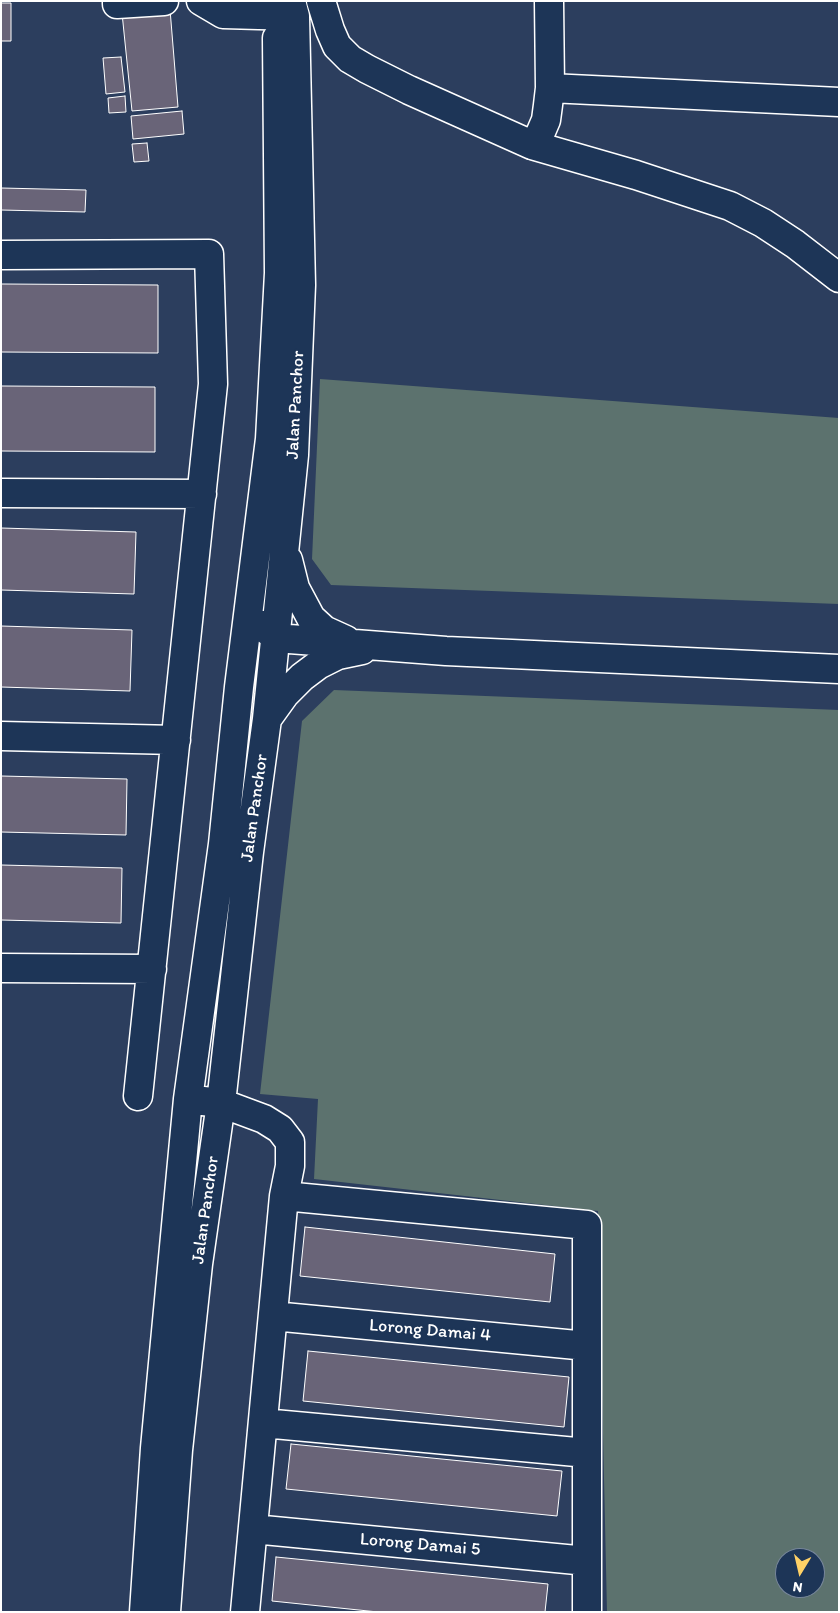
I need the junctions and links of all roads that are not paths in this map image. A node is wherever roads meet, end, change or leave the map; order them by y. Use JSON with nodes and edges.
{"nodes":[{"id":1,"x":117,"y":1,"type":"edge"},
{"id":2,"x":164,"y":1,"type":"edge"},
{"id":3,"x":201,"y":1,"type":"edge"},
{"id":4,"x":320,"y":1,"type":"edge"},
{"id":5,"x":548,"y":1,"type":"edge"},
{"id":6,"x":287,"y":9,"type":"edge"},
{"id":7,"x":550,"y":88,"type":"junction"},
{"id":8,"x":839,"y":102,"type":"edge"},
{"id":9,"x":532,"y":145,"type":"junction"},
{"id":10,"x":1,"y":255,"type":"edge"},
{"id":11,"x":839,"y":278,"type":"edge"},
{"id":12,"x":1,"y":493,"type":"edge"},
{"id":13,"x":202,"y":494,"type":"junction"},
{"id":14,"x":285,"y":544,"type":"junction"},
{"id":15,"x":251,"y":588,"type":"junction"},
{"id":16,"x":276,"y":638,"type":"junction"},
{"id":17,"x":353,"y":643,"type":"junction"},
{"id":18,"x":383,"y":646,"type":"junction"},
{"id":19,"x":839,"y":669,"type":"edge"},
{"id":20,"x":239,"y":687,"type":"junction"},
{"id":21,"x":267,"y":719,"type":"junction"},
{"id":22,"x":1,"y":736,"type":"edge"},
{"id":23,"x":176,"y":740,"type":"junction"},
{"id":24,"x":1,"y":968,"type":"edge"},
{"id":25,"x":152,"y":970,"type":"junction"},
{"id":26,"x":138,"y":1096,"type":"dead end"},
{"id":27,"x":188,"y":1099,"type":"junction"},
{"id":28,"x":221,"y":1103,"type":"junction"},
{"id":29,"x":284,"y":1196,"type":"junction"},
{"id":30,"x":273,"y":1316,"type":"junction"},
{"id":31,"x":587,"y":1346,"type":"junction"},
{"id":32,"x":263,"y":1423,"type":"junction"},
{"id":33,"x":587,"y":1454,"type":"junction"},
{"id":34,"x":253,"y":1529,"type":"junction"},
{"id":35,"x":587,"y":1561,"type":"junction"},
{"id":36,"x":144,"y":1612,"type":"edge"},
{"id":37,"x":166,"y":1612,"type":"edge"},
{"id":38,"x":245,"y":1612,"type":"edge"},
{"id":39,"x":587,"y":1612,"type":"edge"}],
"edges":[{"from":1,"to":2,"type":"street"},
{"from":3,"to":6,"type":"street"},
{"from":4,"to":9,"type":"street"},
{"from":5,"to":7,"type":"street"},
{"from":6,"to":14,"type":"street","name":"Jalan Panchor"},
{"from":6,"to":15,"type":"street","name":"Jalan Panchor"},
{"from":7,"to":8,"type":"street"},
{"from":7,"to":9,"type":"street"},
{"from":9,"to":11,"type":"street"},
{"from":10,"to":13,"type":"street"},
{"from":12,"to":13,"type":"street"},
{"from":13,"to":23,"type":"street"},
{"from":14,"to":16,"type":"street","name":"Jalan Panchor"},
{"from":14,"to":17,"type":"street"},
{"from":15,"to":16,"type":"street"},
{"from":15,"to":20,"type":"street","name":"Jalan Panchor"},
{"from":16,"to":17,"type":"street"},
{"from":16,"to":20,"type":"street"},
{"from":16,"to":21,"type":"street","name":"Jalan Panchor"},
{"from":17,"to":18,"type":"street"},
{"from":18,"to":19,"type":"street"},
{"from":18,"to":21,"type":"street"},
{"from":20,"to":27,"type":"street","name":"Jalan Panchor"},
{"from":21,"to":28,"type":"street","name":"Jalan Panchor"},
{"from":22,"to":23,"type":"street"},
{"from":23,"to":25,"type":"street"},
{"from":24,"to":25,"type":"street"},
{"from":25,"to":26,"type":"street"},
{"from":27,"to":28,"type":"street"},
{"from":27,"to":36,"type":"street","name":"Jalan Panchor"},
{"from":28,"to":29,"type":"street"},
{"from":28,"to":37,"type":"street","name":"Jalan Panchor"},
{"from":29,"to":30,"type":"street"},
{"from":29,"to":31,"type":"street"},
{"from":30,"to":31,"type":"street","name":"Lorong Damai 4"},
{"from":30,"to":32,"type":"street"},
{"from":31,"to":33,"type":"street"},
{"from":32,"to":33,"type":"street"},
{"from":32,"to":34,"type":"street"},
{"from":33,"to":35,"type":"street"},
{"from":34,"to":35,"type":"street","name":"Lorong Damai 5"},
{"from":34,"to":38,"type":"street"},
{"from":35,"to":39,"type":"street"}]}
